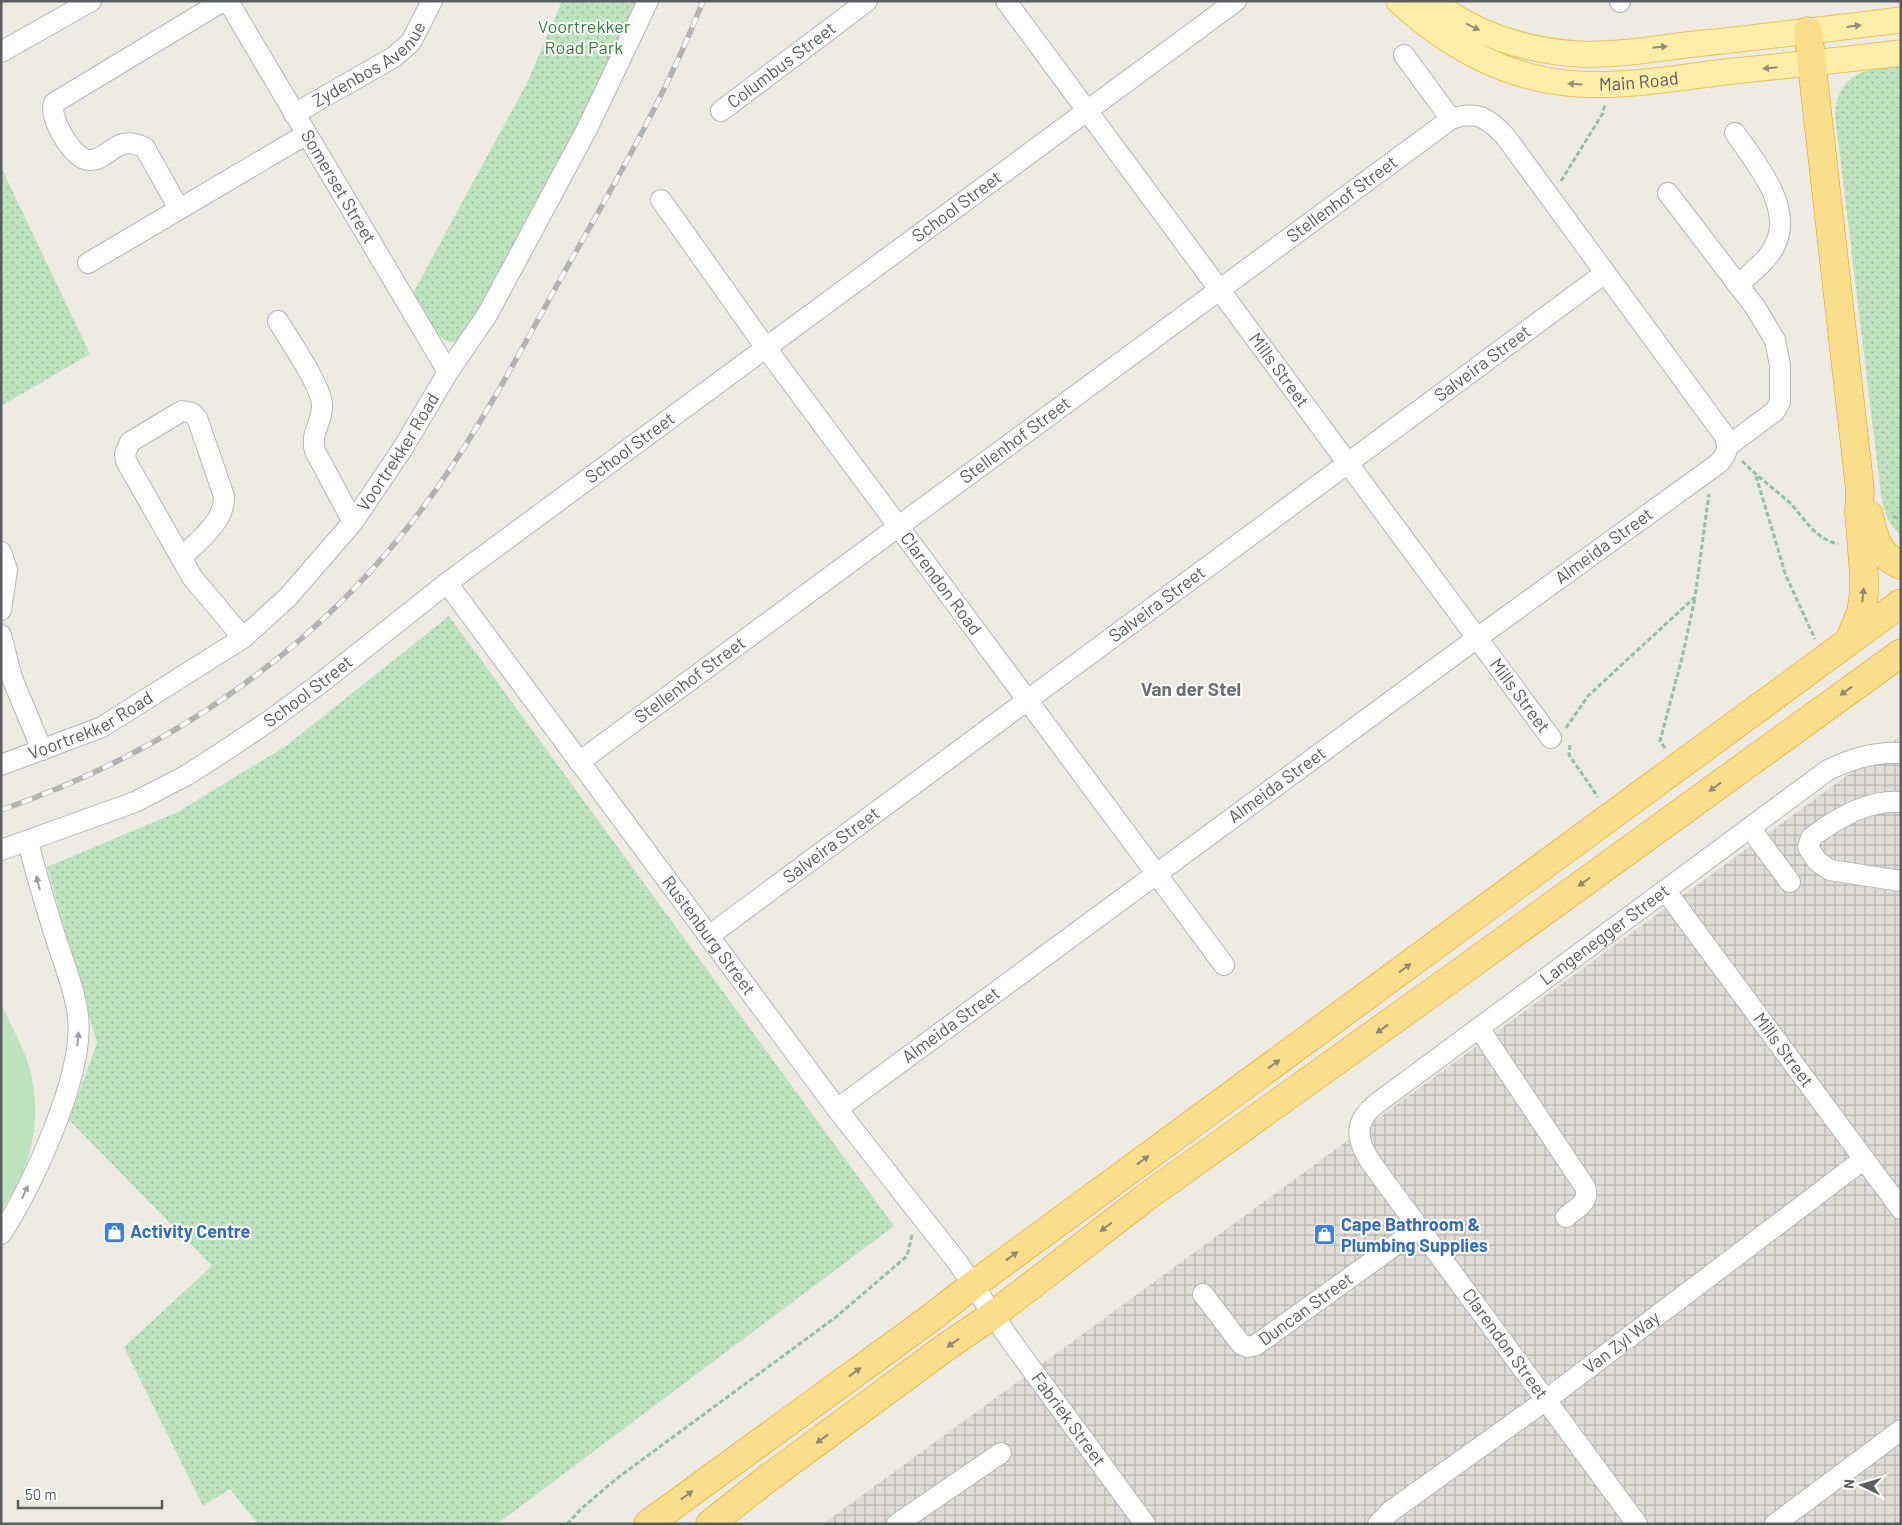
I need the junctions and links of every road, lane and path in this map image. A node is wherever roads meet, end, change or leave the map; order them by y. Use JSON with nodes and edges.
{"nodes":[{"id":1,"x":91,"y":1,"type":"edge"},
{"id":2,"x":223,"y":1,"type":"edge"},
{"id":3,"x":228,"y":1,"type":"edge"},
{"id":4,"x":432,"y":1,"type":"edge"},
{"id":5,"x":648,"y":1,"type":"edge"},
{"id":6,"x":867,"y":1,"type":"edge"},
{"id":7,"x":1006,"y":1,"type":"edge"},
{"id":8,"x":1236,"y":1,"type":"edge"},
{"id":9,"x":1399,"y":1,"type":"edge"},
{"id":10,"x":1431,"y":1,"type":"edge"},
{"id":11,"x":1901,"y":20,"type":"edge"},
{"id":12,"x":1808,"y":31,"type":"junction"},
{"id":13,"x":1,"y":52,"type":"edge"},
{"id":14,"x":1901,"y":53,"type":"edge"},
{"id":15,"x":1404,"y":55,"type":"dead end"},
{"id":16,"x":1812,"y":64,"type":"junction"},
{"id":17,"x":1610,"y":84,"type":"junction"},
{"id":18,"x":721,"y":110,"type":"dead end"},
{"id":19,"x":1087,"y":110,"type":"junction"},
{"id":20,"x":294,"y":114,"type":"junction"},
{"id":21,"x":1451,"y":119,"type":"junction"},
{"id":22,"x":1735,"y":133,"type":"dead end"},
{"id":23,"x":305,"y":134,"type":"junction"},
{"id":24,"x":1668,"y":193,"type":"dead end"},
{"id":25,"x":661,"y":200,"type":"dead end"},
{"id":26,"x":1552,"y":200,"type":"junction"},
{"id":27,"x":179,"y":209,"type":"junction"},
{"id":28,"x":88,"y":262,"type":"dead end"},
{"id":29,"x":1605,"y":273,"type":"junction"},
{"id":30,"x":1738,"y":285,"type":"junction"},
{"id":31,"x":1220,"y":290,"type":"junction"},
{"id":32,"x":278,"y":320,"type":"dead end"},
{"id":33,"x":766,"y":348,"type":"junction"},
{"id":34,"x":448,"y":372,"type":"junction"},
{"id":35,"x":1724,"y":454,"type":"junction"},
{"id":36,"x":1348,"y":464,"type":"junction"},
{"id":37,"x":1756,"y":475,"type":"junction"},
{"id":38,"x":1860,"y":490,"type":"junction"},
{"id":39,"x":353,"y":522,"type":"junction"},
{"id":40,"x":898,"y":526,"type":"junction"},
{"id":41,"x":1861,"y":545,"type":"junction"},
{"id":42,"x":1,"y":552,"type":"edge"},
{"id":43,"x":181,"y":558,"type":"junction"},
{"id":44,"x":1901,"y":565,"type":"edge"},
{"id":45,"x":447,"y":583,"type":"junction"},
{"id":46,"x":1695,"y":597,"type":"junction"},
{"id":47,"x":1901,"y":603,"type":"edge"},
{"id":48,"x":1,"y":610,"type":"edge"},
{"id":49,"x":1,"y":635,"type":"edge"},
{"id":50,"x":243,"y":638,"type":"junction"},
{"id":51,"x":1477,"y":638,"type":"junction"},
{"id":52,"x":1849,"y":641,"type":"junction"},
{"id":53,"x":1901,"y":653,"type":"edge"},
{"id":54,"x":1827,"y":658,"type":"junction"},
{"id":55,"x":1901,"y":671,"type":"edge"},
{"id":56,"x":1870,"y":673,"type":"junction"},
{"id":57,"x":1027,"y":701,"type":"junction"},
{"id":58,"x":1559,"y":733,"type":"junction"},
{"id":59,"x":42,"y":750,"type":"junction"},
{"id":60,"x":1901,"y":753,"type":"edge"},
{"id":61,"x":579,"y":762,"type":"junction"},
{"id":62,"x":1,"y":765,"type":"edge"},
{"id":63,"x":1678,"y":767,"type":"junction"},
{"id":64,"x":1901,"y":802,"type":"edge"},
{"id":65,"x":1612,"y":816,"type":"junction"},
{"id":66,"x":1750,"y":828,"type":"junction"},
{"id":67,"x":28,"y":841,"type":"junction"},
{"id":68,"x":1,"y":850,"type":"edge"},
{"id":69,"x":1156,"y":874,"type":"junction"},
{"id":70,"x":1901,"y":881,"type":"edge"},
{"id":71,"x":1790,"y":882,"type":"dead end"},
{"id":72,"x":1666,"y":890,"type":"junction"},
{"id":73,"x":710,"y":935,"type":"junction"},
{"id":74,"x":1224,"y":965,"type":"dead end"},
{"id":75,"x":1478,"y":1028,"type":"junction"},
{"id":76,"x":838,"y":1109,"type":"junction"},
{"id":77,"x":1864,"y":1159,"type":"junction"},
{"id":78,"x":1372,"y":1164,"type":"joint"},
{"id":79,"x":1901,"y":1209,"type":"edge"},
{"id":80,"x":1566,"y":1217,"type":"dead end"},
{"id":81,"x":925,"y":1222,"type":"junction"},
{"id":82,"x":1419,"y":1228,"type":"junction"},
{"id":83,"x":1,"y":1234,"type":"edge"},
{"id":84,"x":972,"y":1285,"type":"junction"},
{"id":85,"x":1203,"y":1294,"type":"dead end"},
{"id":86,"x":993,"y":1315,"type":"junction"},
{"id":87,"x":1546,"y":1400,"type":"junction"},
{"id":88,"x":1901,"y":1430,"type":"edge"},
{"id":89,"x":1001,"y":1452,"type":"dead end"},
{"id":90,"x":567,"y":1524,"type":"edge"},
{"id":91,"x":648,"y":1524,"type":"edge"},
{"id":92,"x":710,"y":1524,"type":"edge"},
{"id":93,"x":898,"y":1524,"type":"edge"},
{"id":94,"x":1146,"y":1524,"type":"edge"},
{"id":95,"x":1378,"y":1524,"type":"edge"},
{"id":96,"x":1637,"y":1524,"type":"edge"},
{"id":97,"x":1775,"y":1524,"type":"edge"}],
"edges":[{"from":1,"to":13,"type":"street"},
{"from":2,"to":27,"type":"street"},
{"from":3,"to":20,"type":"street","name":"Somerset Street"},
{"from":4,"to":20,"type":"street","name":"Zydenbos Avenue"},
{"from":5,"to":34,"type":"street","name":"Voortrekker Road"},
{"from":6,"to":18,"type":"street","name":"Columbus Street"},
{"from":7,"to":19,"type":"street","name":"Mills Street"},
{"from":8,"to":19,"type":"street","name":"School Street"},
{"from":17,"to":9,"type":"main road","name":"Main Road","one_way":true},
{"from":10,"to":12,"type":"main road","name":"Main Road","one_way":true},
{"from":12,"to":11,"type":"main road","name":"Main Road","one_way":true},
{"from":12,"to":16,"type":"highway"},
{"from":14,"to":16,"type":"main road","name":"Main Road"},
{"from":15,"to":21,"type":"street"},
{"from":16,"to":17,"type":"main road","name":"Main Road","one_way":true},
{"from":16,"to":38,"type":"highway"},
{"from":17,"to":26,"type":"path"},
{"from":19,"to":31,"type":"street","name":"Mills Street"},
{"from":19,"to":33,"type":"street","name":"School Street"},
{"from":20,"to":23,"type":"street","name":"Somerset Street"},
{"from":21,"to":26,"type":"street"},
{"from":21,"to":31,"type":"street","name":"Stellenhof Street"},
{"from":22,"to":30,"type":"street"},
{"from":23,"to":27,"type":"street"},
{"from":23,"to":34,"type":"street","name":"Somerset Street"},
{"from":24,"to":30,"type":"street","name":"Almeida Street"},
{"from":25,"to":33,"type":"street","name":"Clarendon Road"},
{"from":26,"to":29,"type":"street"},
{"from":27,"to":28,"type":"street"},
{"from":29,"to":35,"type":"street"},
{"from":29,"to":36,"type":"street","name":"Salveira Street"},
{"from":30,"to":35,"type":"street","name":"Almeida Street"},
{"from":31,"to":36,"type":"street","name":"Mills Street"},
{"from":31,"to":40,"type":"street","name":"Stellenhof Street"},
{"from":32,"to":39,"type":"street"},
{"from":33,"to":40,"type":"street","name":"Clarendon Road"},
{"from":33,"to":45,"type":"street","name":"School Street"},
{"from":34,"to":39,"type":"street","name":"Voortrekker Road"},
{"from":35,"to":37,"type":"path"},
{"from":35,"to":46,"type":"path"},
{"from":35,"to":51,"type":"street","name":"Almeida Street"},
{"from":36,"to":51,"type":"street","name":"Mills Street"},
{"from":36,"to":57,"type":"street","name":"Salveira Street"},
{"from":37,"to":41,"type":"path"},
{"from":37,"to":54,"type":"path"},
{"from":38,"to":41,"type":"highway"},
{"from":38,"to":44,"type":"highway"},
{"from":39,"to":50,"type":"street","name":"Voortrekker Road"},
{"from":40,"to":57,"type":"street","name":"Clarendon Road"},
{"from":40,"to":61,"type":"street","name":"Stellenhof Street"},
{"from":52,"to":41,"type":"highway","one_way":true},
{"from":42,"to":48,"type":"street"},
{"from":43,"to":43,"type":"street"},
{"from":43,"to":50,"type":"street"},
{"from":45,"to":61,"type":"street","name":"Rustenburg Street"},
{"from":45,"to":67,"type":"street","name":"School Street"},
{"from":46,"to":58,"type":"path"},
{"from":46,"to":63,"type":"path"},
{"from":47,"to":52,"type":"highway"},
{"from":49,"to":59,"type":"street"},
{"from":50,"to":59,"type":"street","name":"Voortrekker Road"},
{"from":51,"to":58,"type":"street","name":"Mills Street"},
{"from":51,"to":69,"type":"street","name":"Almeida Street"},
{"from":52,"to":54,"type":"highway"},
{"from":53,"to":56,"type":"highway"},
{"from":54,"to":63,"type":"highway"},
{"from":55,"to":56,"type":"highway"},
{"from":56,"to":86,"type":"highway","one_way":true},
{"from":57,"to":69,"type":"street","name":"Clarendon Road"},
{"from":57,"to":73,"type":"street","name":"Salveira Street"},
{"from":58,"to":65,"type":"path"},
{"from":59,"to":62,"type":"street","name":"Voortrekker Road"},
{"from":60,"to":66,"type":"street","name":"Langenegger Street"},
{"from":61,"to":73,"type":"street","name":"Rustenburg Street"},
{"from":63,"to":65,"type":"highway"},
{"from":64,"to":70,"type":"street"},
{"from":84,"to":65,"type":"highway","one_way":true},
{"from":66,"to":71,"type":"street"},
{"from":66,"to":72,"type":"street","name":"Langenegger Street"},
{"from":67,"to":68,"type":"street","name":"School Street"},
{"from":83,"to":67,"type":"street","one_way":true},
{"from":69,"to":74,"type":"street","name":"Clarendon Road"},
{"from":69,"to":76,"type":"street","name":"Almeida Street"},
{"from":72,"to":75,"type":"street","name":"Langenegger Street"},
{"from":72,"to":77,"type":"street","name":"Mills Street"},
{"from":73,"to":76,"type":"street","name":"Rustenburg Street"},
{"from":75,"to":78,"type":"street","name":"Langenegger Street"},
{"from":75,"to":80,"type":"street"},
{"from":76,"to":81,"type":"street","name":"Rustenburg Street"},
{"from":77,"to":79,"type":"street","name":"Mills Street"},
{"from":77,"to":87,"type":"street","name":"Van Zyl Way"},
{"from":78,"to":82,"type":"street","name":"Clarendon Street"},
{"from":81,"to":84,"type":"street","name":"Rustenburg Street"},
{"from":81,"to":90,"type":"path"},
{"from":82,"to":85,"type":"street","name":"Duncan Street"},
{"from":82,"to":87,"type":"street","name":"Clarendon Street"},
{"from":84,"to":86,"type":"street","name":"Fabriek Street"},
{"from":91,"to":84,"type":"highway","one_way":true},
{"from":86,"to":92,"type":"highway","one_way":true},
{"from":86,"to":94,"type":"street","name":"Fabriek Street"},
{"from":87,"to":95,"type":"street","name":"Van Zyl Way"},
{"from":87,"to":96,"type":"street","name":"Clarendon Street"},
{"from":88,"to":97,"type":"street"},
{"from":89,"to":93,"type":"street"}]}
